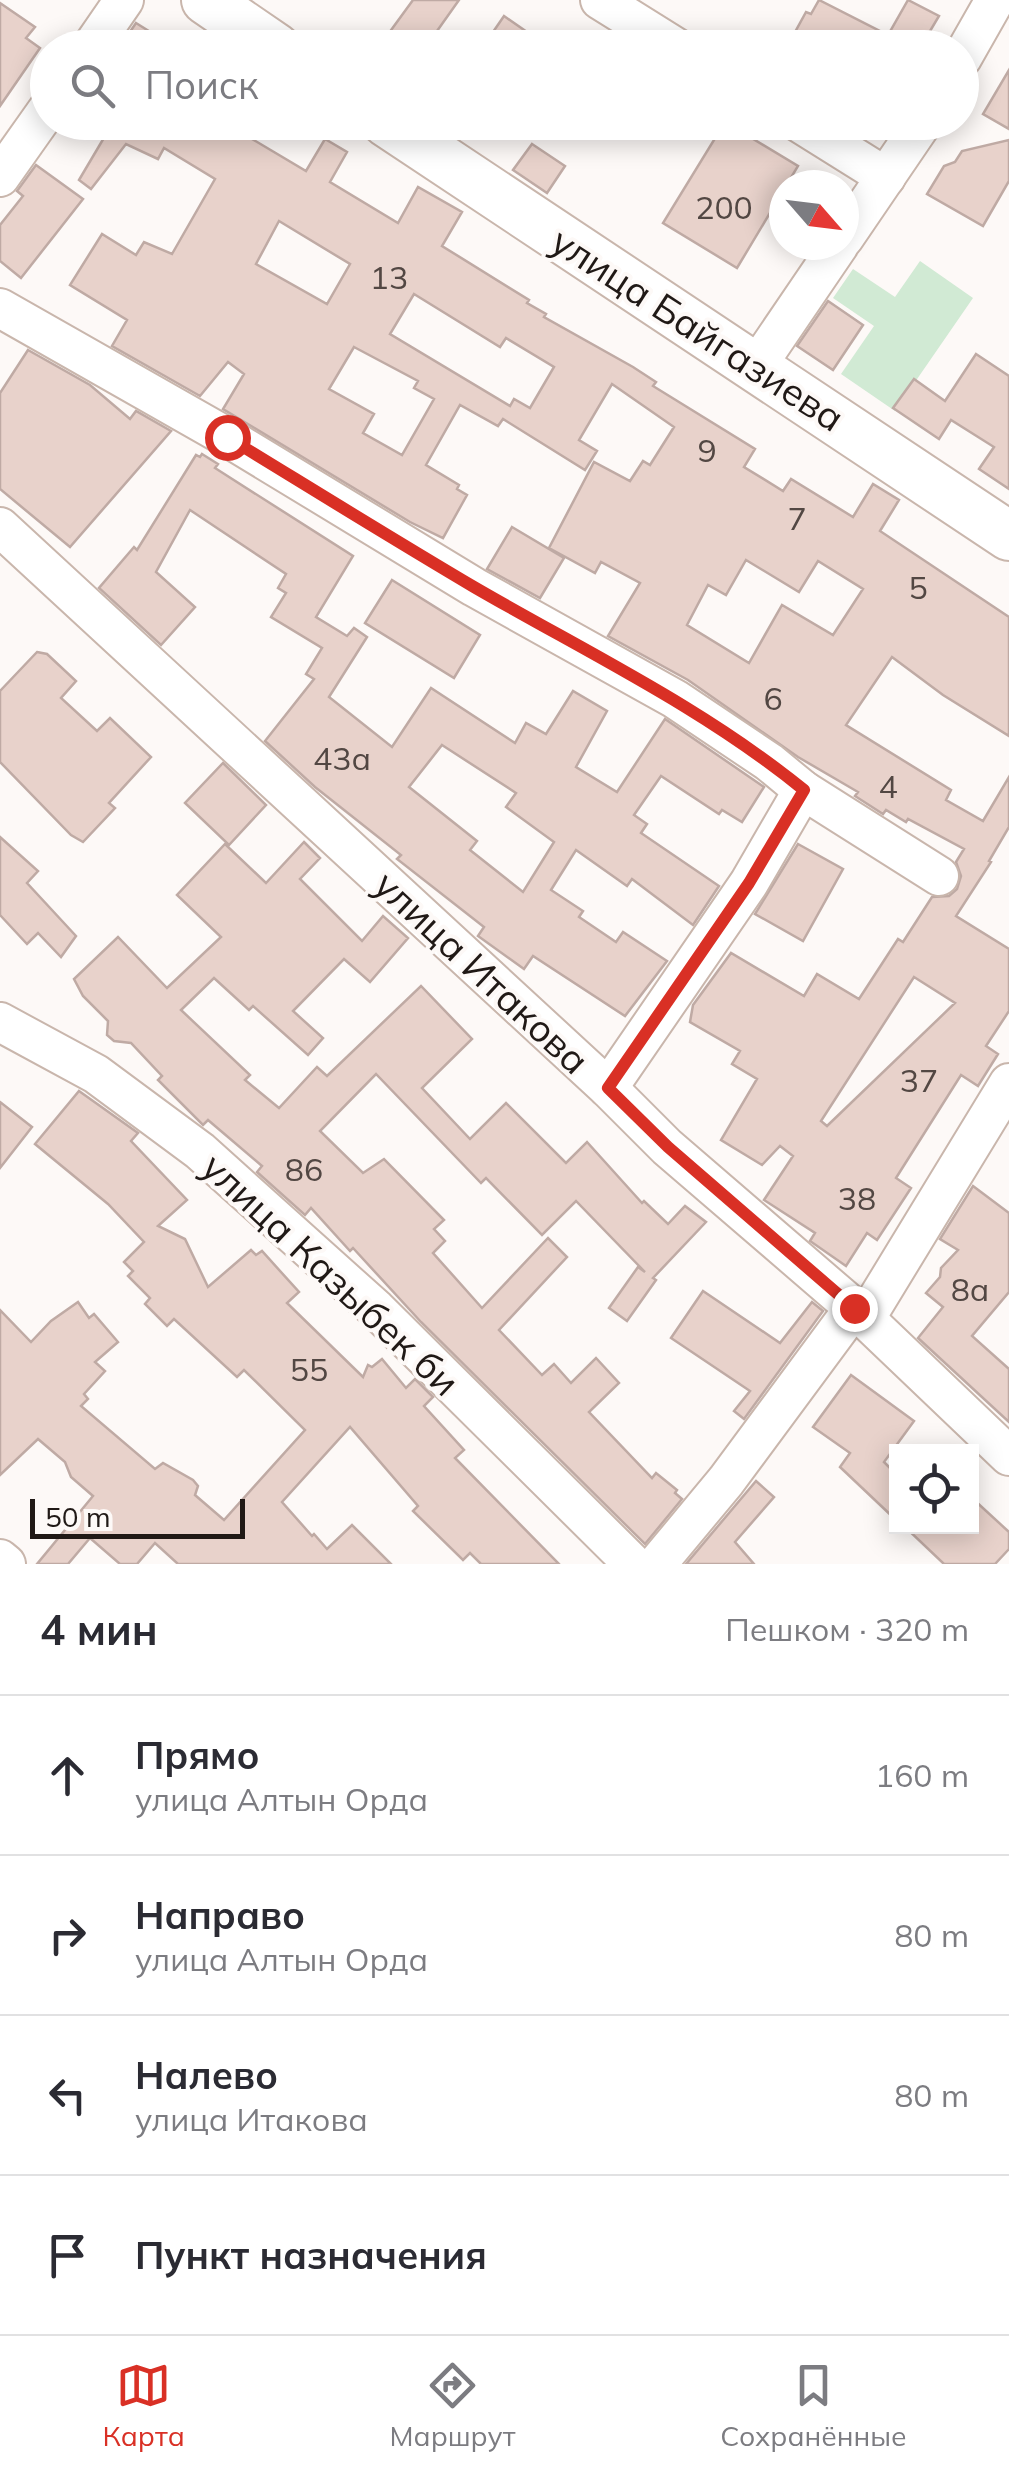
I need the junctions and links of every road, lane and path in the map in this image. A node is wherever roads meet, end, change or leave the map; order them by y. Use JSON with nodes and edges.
{"nodes":[{"id":1,"x":124,"y":0,"type":"edge"},
{"id":2,"x":206,"y":0,"type":"edge"},
{"id":3,"x":600,"y":0,"type":"edge"},
{"id":4,"x":996,"y":0,"type":"edge"},
{"id":5,"x":103,"y":30,"type":"edge"},
{"id":6,"x":250,"y":30,"type":"edge"},
{"id":7,"x":648,"y":30,"type":"edge"},
{"id":8,"x":978,"y":30,"type":"edge"},
{"id":9,"x":30,"y":134,"type":"edge"},
{"id":10,"x":413,"y":140,"type":"edge"},
{"id":11,"x":827,"y":140,"type":"edge"},
{"id":12,"x":911,"y":140,"type":"edge"},
{"id":13,"x":0,"y":177,"type":"edge"},
{"id":14,"x":886,"y":177,"type":"junction"},
{"id":15,"x":859,"y":216,"type":"edge"},
{"id":16,"x":829,"y":260,"type":"edge"},
{"id":17,"x":0,"y":308,"type":"edge"},
{"id":18,"x":756,"y":366,"type":"junction"},
{"id":19,"x":0,"y":527,"type":"edge"},
{"id":20,"x":1008,"y":532,"type":"edge"},
{"id":21,"x":804,"y":790,"type":"junction"},
{"id":22,"x":939,"y":876,"type":"dead end"},
{"id":23,"x":0,"y":1022,"type":"edge"},
{"id":24,"x":1009,"y":1083,"type":"edge"},
{"id":25,"x":608,"y":1088,"type":"junction"},
{"id":26,"x":859,"y":1314,"type":"junction"},
{"id":27,"x":1009,"y":1456,"type":"edge"},
{"id":28,"x":638,"y":1564,"type":"edge"}],
"edges":[{"from":1,"to":5,"type":"street"},
{"from":2,"to":6,"type":"main road"},
{"from":3,"to":7,"type":"street"},
{"from":4,"to":8,"type":"street"},
{"from":9,"to":13,"type":"street"},
{"from":10,"to":18,"type":"main road","name":"улица Байгазиева"},
{"from":11,"to":14,"type":"street"},
{"from":12,"to":14,"type":"street"},
{"from":14,"to":15,"type":"street"},
{"from":16,"to":18,"type":"street"},
{"from":17,"to":21,"type":"street"},
{"from":18,"to":20,"type":"main road","name":"улица Байгазиева"},
{"from":19,"to":25,"type":"street","name":"улица Итакова"},
{"from":21,"to":22,"type":"street"},
{"from":21,"to":25,"type":"street"},
{"from":23,"to":28,"type":"street","name":"улица Казыбек би"},
{"from":24,"to":26,"type":"street"},
{"from":25,"to":26,"type":"street","name":"улица Итакова"},
{"from":26,"to":27,"type":"street","name":"улица Итакова"},
{"from":26,"to":28,"type":"street"}]}
